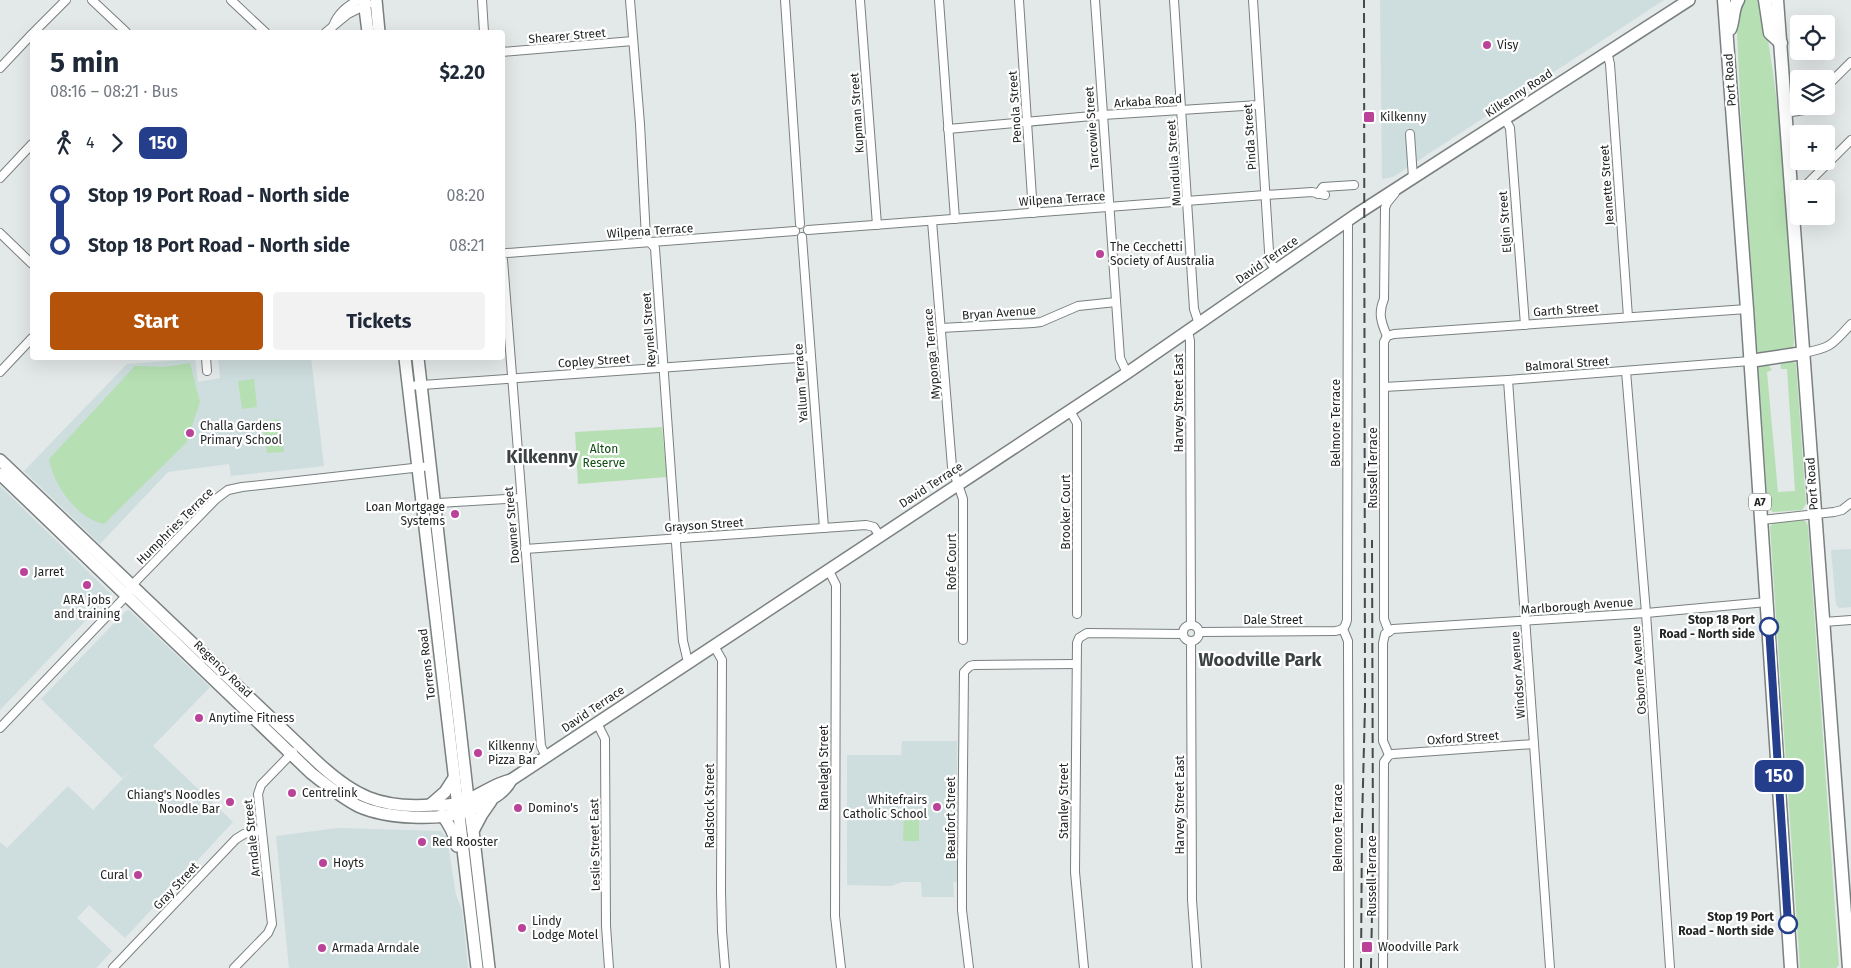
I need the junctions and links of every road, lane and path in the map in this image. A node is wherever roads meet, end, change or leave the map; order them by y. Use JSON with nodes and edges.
{"nodes":[{"id":1,"x":66,"y":0,"type":"edge"},
{"id":2,"x":92,"y":0,"type":"edge"},
{"id":3,"x":231,"y":0,"type":"edge"},
{"id":4,"x":482,"y":0,"type":"edge"},
{"id":5,"x":630,"y":0,"type":"edge"},
{"id":6,"x":785,"y":0,"type":"edge"},
{"id":7,"x":860,"y":0,"type":"edge"},
{"id":8,"x":939,"y":0,"type":"edge"},
{"id":9,"x":1019,"y":0,"type":"edge"},
{"id":10,"x":1095,"y":0,"type":"edge"},
{"id":11,"x":1174,"y":0,"type":"edge"},
{"id":12,"x":1253,"y":0,"type":"edge"},
{"id":13,"x":1689,"y":0,"type":"edge"},
{"id":14,"x":1724,"y":0,"type":"edge"},
{"id":15,"x":1738,"y":0,"type":"edge"},
{"id":16,"x":1768,"y":0,"type":"edge"},
{"id":17,"x":367,"y":1,"type":"edge"},
{"id":18,"x":36,"y":30,"type":"edge"},
{"id":19,"x":124,"y":30,"type":"edge"},
{"id":20,"x":263,"y":30,"type":"edge"},
{"id":21,"x":328,"y":30,"type":"edge"},
{"id":22,"x":368,"y":30,"type":"edge"},
{"id":23,"x":379,"y":30,"type":"edge"},
{"id":24,"x":484,"y":30,"type":"edge"},
{"id":25,"x":30,"y":36,"type":"edge"},
{"id":26,"x":1726,"y":36,"type":"junction"},
{"id":27,"x":633,"y":41,"type":"junction"},
{"id":28,"x":505,"y":52,"type":"edge"},
{"id":29,"x":1607,"y":52,"type":"junction"},
{"id":30,"x":1851,"y":62,"type":"edge"},
{"id":31,"x":0,"y":68,"type":"edge"},
{"id":32,"x":1835,"y":78,"type":"edge"},
{"id":33,"x":1259,"y":105,"type":"junction"},
{"id":34,"x":1182,"y":110,"type":"junction"},
{"id":35,"x":1790,"y":112,"type":"edge"},
{"id":36,"x":1786,"y":113,"type":"junction"},
{"id":37,"x":1103,"y":115,"type":"junction"},
{"id":38,"x":1505,"y":119,"type":"junction"},
{"id":39,"x":1027,"y":122,"type":"junction"},
{"id":40,"x":948,"y":129,"type":"junction"},
{"id":41,"x":1410,"y":134,"type":"dead end"},
{"id":42,"x":1851,"y":140,"type":"edge"},
{"id":43,"x":30,"y":150,"type":"edge"},
{"id":44,"x":0,"y":178,"type":"edge"},
{"id":45,"x":1413,"y":178,"type":"junction"},
{"id":46,"x":1812,"y":180,"type":"edge"},
{"id":47,"x":1354,"y":185,"type":"dead end"},
{"id":48,"x":1402,"y":186,"type":"junction"},
{"id":49,"x":1790,"y":191,"type":"edge"},
{"id":50,"x":1265,"y":195,"type":"junction"},
{"id":51,"x":1188,"y":201,"type":"junction"},
{"id":52,"x":1109,"y":207,"type":"junction"},
{"id":53,"x":1364,"y":210,"type":"joint"},
{"id":54,"x":1033,"y":213,"type":"junction"},
{"id":55,"x":955,"y":219,"type":"junction"},
{"id":56,"x":932,"y":221,"type":"junction"},
{"id":57,"x":1348,"y":221,"type":"junction"},
{"id":58,"x":877,"y":225,"type":"junction"},
{"id":59,"x":1793,"y":225,"type":"edge"},
{"id":60,"x":797,"y":227,"type":"junction"},
{"id":61,"x":0,"y":233,"type":"edge"},
{"id":62,"x":805,"y":234,"type":"junction"},
{"id":63,"x":650,"y":243,"type":"junction"},
{"id":64,"x":505,"y":255,"type":"edge"},
{"id":65,"x":30,"y":262,"type":"edge"},
{"id":66,"x":1276,"y":270,"type":"junction"},
{"id":67,"x":505,"y":273,"type":"edge"},
{"id":68,"x":1116,"y":302,"type":"junction"},
{"id":69,"x":1747,"y":309,"type":"junction"},
{"id":70,"x":1628,"y":316,"type":"junction"},
{"id":71,"x":1199,"y":324,"type":"junction"},
{"id":72,"x":1524,"y":324,"type":"junction"},
{"id":73,"x":1851,"y":324,"type":"edge"},
{"id":74,"x":941,"y":328,"type":"junction"},
{"id":75,"x":1188,"y":331,"type":"junction"},
{"id":76,"x":1387,"y":336,"type":"junction"},
{"id":77,"x":30,"y":340,"type":"edge"},
{"id":78,"x":1803,"y":352,"type":"junction"},
{"id":79,"x":810,"y":357,"type":"junction"},
{"id":80,"x":206,"y":360,"type":"edge"},
{"id":81,"x":405,"y":360,"type":"edge"},
{"id":82,"x":418,"y":360,"type":"edge"},
{"id":83,"x":1750,"y":361,"type":"junction"},
{"id":84,"x":664,"y":367,"type":"junction"},
{"id":85,"x":207,"y":371,"type":"dead end"},
{"id":86,"x":1626,"y":371,"type":"junction"},
{"id":87,"x":0,"y":372,"type":"edge"},
{"id":88,"x":1127,"y":373,"type":"junction"},
{"id":89,"x":511,"y":378,"type":"junction"},
{"id":90,"x":1508,"y":380,"type":"junction"},
{"id":91,"x":421,"y":385,"type":"junction"},
{"id":92,"x":408,"y":386,"type":"junction"},
{"id":93,"x":1384,"y":387,"type":"junction"},
{"id":94,"x":1070,"y":411,"type":"junction"},
{"id":95,"x":0,"y":460,"type":"edge"},
{"id":96,"x":431,"y":466,"type":"junction"},
{"id":97,"x":418,"y":467,"type":"junction"},
{"id":98,"x":0,"y":474,"type":"edge"},
{"id":99,"x":958,"y":484,"type":"junction"},
{"id":100,"x":521,"y":498,"type":"junction"},
{"id":101,"x":435,"y":503,"type":"junction"},
{"id":102,"x":1851,"y":503,"type":"edge"},
{"id":103,"x":422,"y":504,"type":"junction"},
{"id":104,"x":1814,"y":516,"type":"junction"},
{"id":105,"x":1762,"y":520,"type":"junction"},
{"id":106,"x":824,"y":528,"type":"junction"},
{"id":107,"x":880,"y":535,"type":"junction"},
{"id":108,"x":676,"y":538,"type":"junction"},
{"id":109,"x":525,"y":549,"type":"junction"},
{"id":110,"x":828,"y":569,"type":"junction"},
{"id":111,"x":129,"y":590,"type":"junction"},
{"id":112,"x":439,"y":599,"type":"junction"},
{"id":113,"x":1767,"y":602,"type":"junction"},
{"id":114,"x":1646,"y":613,"type":"junction"},
{"id":115,"x":1077,"y":614,"type":"dead end"},
{"id":116,"x":1526,"y":620,"type":"junction"},
{"id":117,"x":1851,"y":620,"type":"edge"},
{"id":118,"x":1824,"y":622,"type":"junction"},
{"id":119,"x":1191,"y":625,"type":"junction"},
{"id":120,"x":1345,"y":627,"type":"junction"},
{"id":121,"x":1199,"y":632,"type":"junction"},
{"id":122,"x":1389,"y":632,"type":"junction"},
{"id":123,"x":1183,"y":634,"type":"junction"},
{"id":124,"x":963,"y":640,"type":"dead end"},
{"id":125,"x":1192,"y":641,"type":"junction"},
{"id":126,"x":714,"y":646,"type":"junction"},
{"id":127,"x":688,"y":662,"type":"junction"},
{"id":128,"x":1076,"y":664,"type":"junction"},
{"id":129,"x":597,"y":723,"type":"junction"},
{"id":130,"x":0,"y":728,"type":"edge"},
{"id":131,"x":1534,"y":744,"type":"junction"},
{"id":132,"x":299,"y":745,"type":"junction"},
{"id":133,"x":291,"y":754,"type":"junction"},
{"id":134,"x":1391,"y":755,"type":"junction"},
{"id":135,"x":546,"y":756,"type":"junction"},
{"id":136,"x":454,"y":778,"type":"junction"},
{"id":137,"x":511,"y":780,"type":"junction"},
{"id":138,"x":492,"y":799,"type":"junction"},
{"id":139,"x":430,"y":805,"type":"junction"},
{"id":140,"x":464,"y":807,"type":"junction"},
{"id":141,"x":442,"y":815,"type":"junction"},
{"id":142,"x":260,"y":830,"type":"junction"},
{"id":143,"x":473,"y":831,"type":"junction"},
{"id":144,"x":464,"y":856,"type":"junction"},
{"id":145,"x":1846,"y":870,"type":"edge"},
{"id":146,"x":113,"y":968,"type":"edge"},
{"id":147,"x":234,"y":968,"type":"edge"},
{"id":148,"x":477,"y":968,"type":"edge"},
{"id":149,"x":489,"y":968,"type":"edge"},
{"id":150,"x":609,"y":968,"type":"edge"},
{"id":151,"x":725,"y":968,"type":"edge"},
{"id":152,"x":841,"y":968,"type":"edge"},
{"id":153,"x":968,"y":968,"type":"edge"},
{"id":154,"x":1084,"y":968,"type":"edge"},
{"id":155,"x":1197,"y":968,"type":"edge"},
{"id":156,"x":1349,"y":968,"type":"edge"},
{"id":157,"x":1383,"y":968,"type":"edge"},
{"id":158,"x":1550,"y":968,"type":"edge"},
{"id":159,"x":1670,"y":968,"type":"edge"},
{"id":160,"x":1791,"y":968,"type":"edge"},
{"id":161,"x":1849,"y":968,"type":"edge"}],
"edges":[{"from":1,"to":18,"type":"street"},
{"from":2,"to":19,"type":"street"},
{"from":3,"to":20,"type":"street"},
{"from":4,"to":24,"type":"street"},
{"from":5,"to":27,"type":"street","name":"Reynell Street"},
{"from":6,"to":60,"type":"street"},
{"from":7,"to":58,"type":"street","name":"Kupman Street"},
{"from":8,"to":40,"type":"street"},
{"from":9,"to":39,"type":"street","name":"Penola Street"},
{"from":10,"to":37,"type":"street","name":"Tarcowie Street"},
{"from":11,"to":34,"type":"street","name":"Mundulla Street"},
{"from":12,"to":33,"type":"street","name":"Pinda Street"},
{"from":13,"to":29,"type":"main road","name":"Kilkenny Road"},
{"from":14,"to":26,"type":"highway","name":"Port Road","number":"A7"},
{"from":15,"to":26,"type":"highway"},
{"from":16,"to":36,"type":"highway","name":"Port Road"},
{"from":17,"to":21,"type":"street"},
{"from":17,"to":22,"type":"main road"},
{"from":17,"to":23,"type":"main road"},
{"from":25,"to":31,"type":"street"},
{"from":26,"to":69,"type":"highway","name":"Port Road","number":"A7"},
{"from":27,"to":28,"type":"street","name":"Shearer Street"},
{"from":27,"to":63,"type":"street","name":"Reynell Street"},
{"from":29,"to":38,"type":"main road","name":"Kilkenny Road"},
{"from":29,"to":70,"type":"street","name":"Jeanette Street"},
{"from":30,"to":32,"type":"street"},
{"from":33,"to":34,"type":"street","name":"Arkaba Road"},
{"from":33,"to":50,"type":"street","name":"Pinda Street"},
{"from":34,"to":37,"type":"street","name":"Arkaba Road"},
{"from":34,"to":51,"type":"street","name":"Mundulla Street"},
{"from":35,"to":36,"type":"street"},
{"from":36,"to":49,"type":"highway","name":"Port Road"},
{"from":37,"to":39,"type":"street","name":"Arkaba Road"},
{"from":37,"to":52,"type":"street","name":"Tarcowie Street"},
{"from":38,"to":45,"type":"main road","name":"Kilkenny Road"},
{"from":38,"to":72,"type":"street","name":"Elgin Street"},
{"from":39,"to":40,"type":"street","name":"Arkaba Road"},
{"from":39,"to":54,"type":"street","name":"Penola Street"},
{"from":40,"to":55,"type":"street"},
{"from":41,"to":45,"type":"street"},
{"from":42,"to":46,"type":"street"},
{"from":43,"to":44,"type":"street"},
{"from":45,"to":48,"type":"main road","name":"Kilkenny Road"},
{"from":47,"to":50,"type":"street","name":"Wilpena Terrace"},
{"from":48,"to":53,"type":"main road","name":"Kilkenny Road"},
{"from":48,"to":76,"type":"street","name":"Russell Terrace"},
{"from":50,"to":51,"type":"street","name":"Wilpena Terrace"},
{"from":50,"to":66,"type":"street","name":"Pinda Street"},
{"from":51,"to":52,"type":"street","name":"Wilpena Terrace"},
{"from":51,"to":71,"type":"street","name":"Mundulla Street"},
{"from":52,"to":54,"type":"street","name":"Wilpena Terrace"},
{"from":52,"to":68,"type":"street","name":"Tarcowie Street"},
{"from":53,"to":57,"type":"main road","name":"David Terrace"},
{"from":54,"to":55,"type":"street","name":"Wilpena Terrace"},
{"from":55,"to":56,"type":"street","name":"Wilpena Terrace"},
{"from":56,"to":58,"type":"street","name":"Wilpena Terrace"},
{"from":56,"to":74,"type":"street","name":"Myponga Terrace"},
{"from":57,"to":66,"type":"main road","name":"David Terrace"},
{"from":57,"to":120,"type":"street","name":"Belmore Terrace"},
{"from":58,"to":62,"type":"street","name":"Wilpena Terrace"},
{"from":59,"to":78,"type":"highway","name":"Port Road"},
{"from":60,"to":62,"type":"street"},
{"from":60,"to":62,"type":"street"},
{"from":60,"to":63,"type":"street","name":"Wilpena Terrace"},
{"from":61,"to":65,"type":"street"},
{"from":62,"to":79,"type":"street","name":"Yallum Terrace"},
{"from":63,"to":64,"type":"street","name":"Wilpena Terrace"},
{"from":63,"to":84,"type":"street","name":"Reynell Street"},
{"from":66,"to":71,"type":"main road","name":"David Terrace"},
{"from":67,"to":89,"type":"street","name":"Downer Street"},
{"from":68,"to":74,"type":"street","name":"Bryan Avenue"},
{"from":68,"to":88,"type":"street","name":"Tarcowie Street"},
{"from":69,"to":70,"type":"street","name":"Garth Street"},
{"from":69,"to":83,"type":"highway","name":"Port Road","number":"A7"},
{"from":70,"to":72,"type":"street","name":"Garth Street"},
{"from":71,"to":75,"type":"main road","name":"David Terrace"},
{"from":72,"to":76,"type":"street","name":"Garth Street"},
{"from":73,"to":78,"type":"street"},
{"from":74,"to":99,"type":"street","name":"Myponga Terrace"},
{"from":75,"to":88,"type":"main road","name":"David Terrace"},
{"from":75,"to":119,"type":"street","name":"Harvey Street East"},
{"from":76,"to":93,"type":"street","name":"Russell Terrace"},
{"from":77,"to":87,"type":"street"},
{"from":78,"to":83,"type":"highway"},
{"from":78,"to":104,"type":"highway","name":"Port Road"},
{"from":79,"to":84,"type":"street","name":"Copley Street"},
{"from":79,"to":106,"type":"street","name":"Yallum Terrace"},
{"from":80,"to":85,"type":"street"},
{"from":81,"to":92,"type":"main road","name":"Torrens Road"},
{"from":82,"to":91,"type":"main road","name":"Torrens Road"},
{"from":83,"to":86,"type":"street","name":"Balmoral Street"},
{"from":83,"to":105,"type":"highway","name":"Port Road","number":"A7"},
{"from":84,"to":89,"type":"street","name":"Copley Street"},
{"from":84,"to":108,"type":"street","name":"Reynell Street"},
{"from":86,"to":90,"type":"street","name":"Balmoral Street"},
{"from":86,"to":114,"type":"street","name":"Osborne Avenue"},
{"from":88,"to":94,"type":"main road","name":"David Terrace"},
{"from":89,"to":91,"type":"street","name":"Copley Street"},
{"from":89,"to":100,"type":"street","name":"Downer Street"},
{"from":90,"to":93,"type":"street","name":"Balmoral Street"},
{"from":90,"to":116,"type":"street","name":"Windsor Avenue"},
{"from":91,"to":92,"type":"street","name":"Copley Street"},
{"from":91,"to":96,"type":"main road","name":"Torrens Road"},
{"from":92,"to":97,"type":"main road","name":"Torrens Road"},
{"from":93,"to":122,"type":"street","name":"Russell Terrace"},
{"from":94,"to":99,"type":"main road","name":"David Terrace"},
{"from":94,"to":115,"type":"street","name":"Brooker Court"},
{"from":95,"to":111,"type":"main road","name":"Regency Road"},
{"from":96,"to":97,"type":"street","name":"Humphries Terrace"},
{"from":96,"to":101,"type":"main road","name":"Torrens Road"},
{"from":97,"to":103,"type":"main road","name":"Torrens Road"},
{"from":97,"to":111,"type":"street","name":"Humphries Terrace"},
{"from":98,"to":111,"type":"main road","name":"Regency Road"},
{"from":99,"to":107,"type":"main road","name":"David Terrace"},
{"from":99,"to":124,"type":"street","name":"Rofe Court"},
{"from":100,"to":101,"type":"street"},
{"from":100,"to":109,"type":"street","name":"Downer Street"},
{"from":101,"to":103,"type":"street"},
{"from":101,"to":112,"type":"main road","name":"Torrens Road"},
{"from":102,"to":104,"type":"street"},
{"from":103,"to":112,"type":"main road","name":"Torrens Road"},
{"from":104,"to":105,"type":"street"},
{"from":104,"to":118,"type":"highway","name":"Port Road"},
{"from":105,"to":113,"type":"highway","name":"Port Road","number":"A7"},
{"from":106,"to":107,"type":"street","name":"Grayson Street"},
{"from":106,"to":108,"type":"street","name":"Grayson Street"},
{"from":107,"to":110,"type":"main road","name":"David Terrace"},
{"from":108,"to":109,"type":"street","name":"Grayson Street"},
{"from":108,"to":127,"type":"street","name":"Reynell Street"},
{"from":109,"to":135,"type":"street","name":"Downer Street"},
{"from":110,"to":126,"type":"main road","name":"David Terrace"},
{"from":110,"to":152,"type":"street","name":"Ranelagh Street"},
{"from":111,"to":130,"type":"street","name":"Humphries Terrace"},
{"from":111,"to":132,"type":"main road","name":"Regency Road"},
{"from":111,"to":133,"type":"main road","name":"Regency Road"},
{"from":112,"to":136,"type":"main road","name":"Torrens Road"},
{"from":112,"to":140,"type":"main road","name":"Torrens Road"},
{"from":113,"to":114,"type":"street","name":"Marlborough Avenue"},
{"from":113,"to":160,"type":"highway","name":"Port Road","number":"A7"},
{"from":114,"to":116,"type":"street","name":"Marlborough Avenue"},
{"from":114,"to":159,"type":"street","name":"Osborne Avenue"},
{"from":116,"to":122,"type":"street","name":"Marlborough Avenue"},
{"from":116,"to":131,"type":"street","name":"Windsor Avenue"},
{"from":117,"to":118,"type":"street"},
{"from":118,"to":145,"type":"highway","name":"Port Road"},
{"from":119,"to":121,"type":"street"},
{"from":119,"to":123,"type":"street"},
{"from":120,"to":121,"type":"street","name":"Dale Street"},
{"from":120,"to":156,"type":"street","name":"Belmore Terrace"},
{"from":121,"to":125,"type":"street"},
{"from":122,"to":134,"type":"street","name":"Russell Terrace"},
{"from":123,"to":125,"type":"street"},
{"from":123,"to":128,"type":"street","name":"Stanley Street"},
{"from":125,"to":155,"type":"street","name":"Harvey Street East"},
{"from":126,"to":127,"type":"main road","name":"David Terrace"},
{"from":126,"to":151,"type":"street","name":"Radstock Street"},
{"from":127,"to":129,"type":"main road","name":"David Terrace"},
{"from":128,"to":153,"type":"street","name":"Beaufort Street"},
{"from":128,"to":154,"type":"street","name":"Stanley Street"},
{"from":129,"to":135,"type":"main road","name":"David Terrace"},
{"from":129,"to":150,"type":"street","name":"Leslie Street East"},
{"from":131,"to":134,"type":"street","name":"Oxford Street"},
{"from":131,"to":158,"type":"street","name":"Windsor Avenue"},
{"from":132,"to":133,"type":"street","name":"Arndale Street"},
{"from":132,"to":139,"type":"main road","name":"Regency Road"},
{"from":133,"to":141,"type":"main road","name":"Regency Road"},
{"from":133,"to":142,"type":"street","name":"Arndale Street"},
{"from":134,"to":157,"type":"street","name":"Russell Terrace"},
{"from":135,"to":137,"type":"main road","name":"David Terrace"},
{"from":136,"to":139,"type":"main road"},
{"from":136,"to":140,"type":"main road","name":"Torrens Road"},
{"from":137,"to":138,"type":"main road","name":"David Terrace"},
{"from":137,"to":140,"type":"main road","name":"David Terrace"},
{"from":138,"to":140,"type":"main road","name":"David Terrace"},
{"from":138,"to":143,"type":"main road"},
{"from":139,"to":140,"type":"main road","name":"Regency Road"},
{"from":140,"to":141,"type":"main road","name":"Regency Road"},
{"from":140,"to":143,"type":"main road","name":"Torrens Road"},
{"from":140,"to":144,"type":"main road","name":"Torrens Road"},
{"from":141,"to":144,"type":"main road"},
{"from":142,"to":146,"type":"street","name":"Gray Street"},
{"from":142,"to":147,"type":"street","name":"Arndale Street"},
{"from":143,"to":149,"type":"main road","name":"Torrens Road"},
{"from":144,"to":148,"type":"main road","name":"Torrens Road"},
{"from":145,"to":161,"type":"highway","name":"Port Road"}]}
